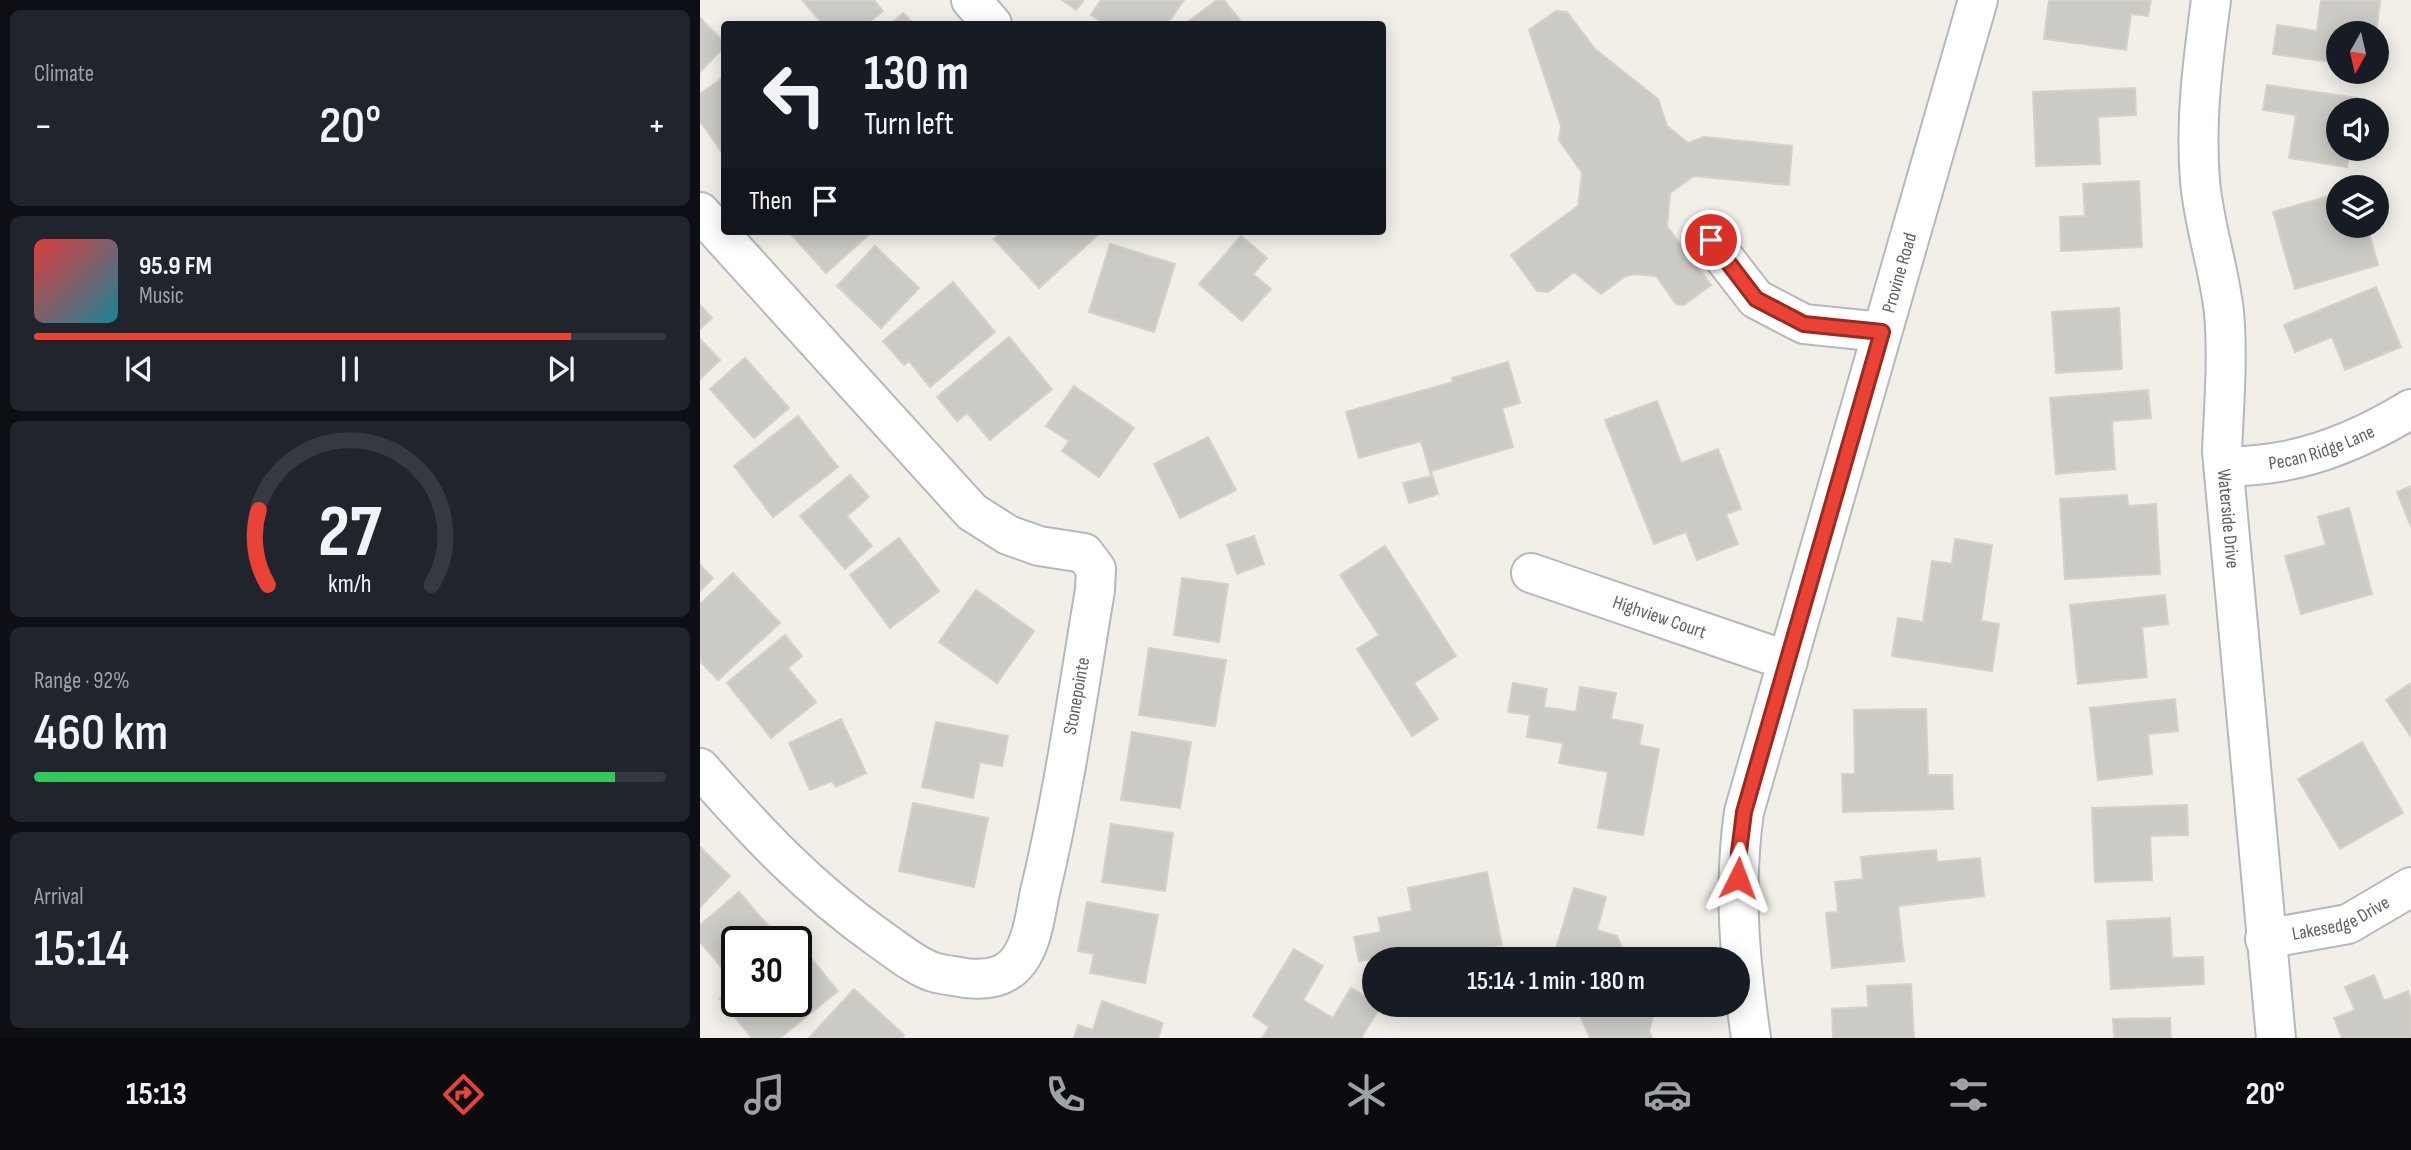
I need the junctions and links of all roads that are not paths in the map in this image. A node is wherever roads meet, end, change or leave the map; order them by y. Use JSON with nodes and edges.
{"nodes":[{"id":1,"x":971,"y":0,"type":"edge"},
{"id":2,"x":1978,"y":0,"type":"edge"},
{"id":3,"x":2211,"y":0,"type":"edge"},
{"id":4,"x":989,"y":21,"type":"edge"},
{"id":5,"x":700,"y":212,"type":"edge"},
{"id":6,"x":1711,"y":240,"type":"dead end"},
{"id":7,"x":1882,"y":332,"type":"junction"},
{"id":8,"x":2411,"y":409,"type":"edge"},
{"id":9,"x":2224,"y":468,"type":"junction"},
{"id":10,"x":1531,"y":573,"type":"dead end"},
{"id":11,"x":1787,"y":662,"type":"junction"},
{"id":12,"x":700,"y":768,"type":"edge"},
{"id":13,"x":2411,"y":887,"type":"edge"},
{"id":14,"x":2265,"y":939,"type":"junction"},
{"id":15,"x":1751,"y":1038,"type":"edge"},
{"id":16,"x":2276,"y":1038,"type":"edge"}],
"edges":[{"from":1,"to":4,"type":"street"},
{"from":2,"to":7,"type":"street","name":"Provine Road"},
{"from":3,"to":9,"type":"street","name":"Waterside Drive"},
{"from":5,"to":12,"type":"street","name":"Stonepointe"},
{"from":6,"to":7,"type":"street"},
{"from":7,"to":11,"type":"street","name":"Provine Road"},
{"from":8,"to":9,"type":"street","name":"Pecan Ridge Lane"},
{"from":9,"to":14,"type":"street","name":"Waterside Drive"},
{"from":10,"to":11,"type":"street","name":"Highview Court"},
{"from":11,"to":15,"type":"street","name":"Provine Road"},
{"from":13,"to":14,"type":"street","name":"Lakesedge Drive"},
{"from":14,"to":16,"type":"street","name":"Waterside Drive"}]}
